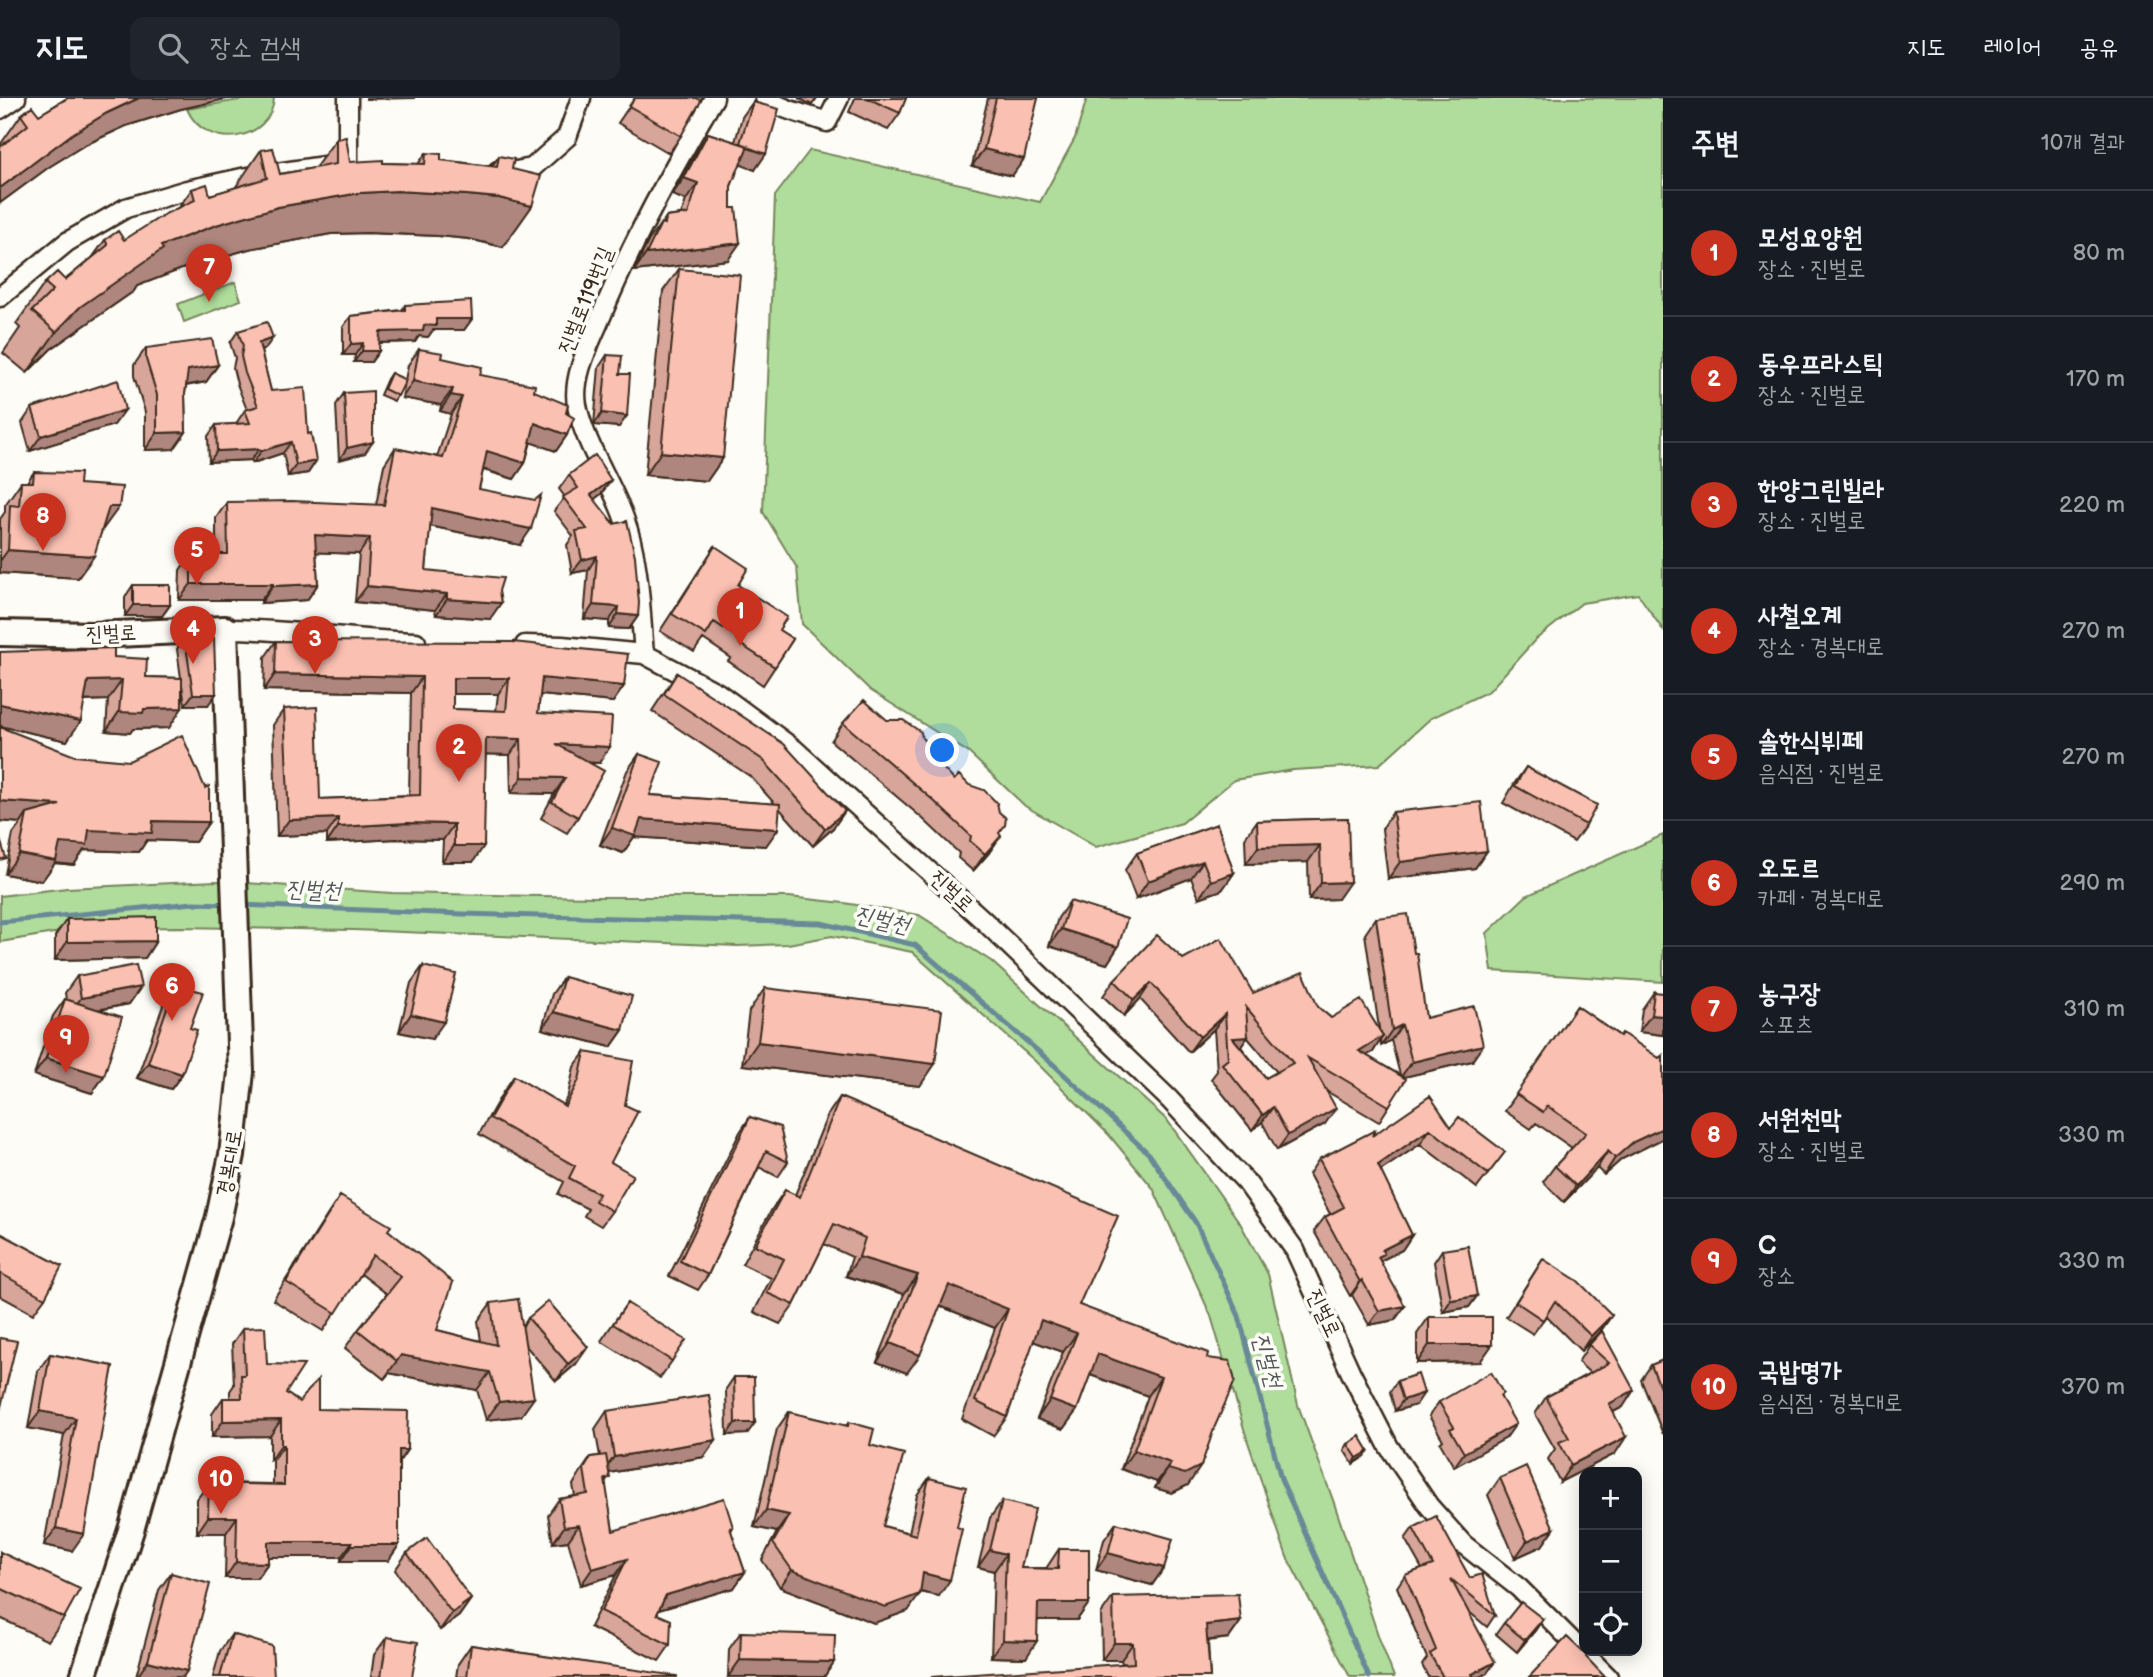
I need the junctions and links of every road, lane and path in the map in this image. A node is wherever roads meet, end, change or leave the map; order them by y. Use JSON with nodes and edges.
{"nodes":[{"id":1,"x":16,"y":98,"type":"edge"},
{"id":2,"x":348,"y":98,"type":"edge"},
{"id":3,"x":582,"y":98,"type":"edge"},
{"id":4,"x":714,"y":98,"type":"edge"},
{"id":5,"x":765,"y":98,"type":"edge"},
{"id":6,"x":839,"y":98,"type":"edge"},
{"id":7,"x":0,"y":109,"type":"edge"},
{"id":8,"x":480,"y":170,"type":"edge"},
{"id":9,"x":0,"y":296,"type":"edge"},
{"id":10,"x":225,"y":629,"type":"junction"},
{"id":11,"x":0,"y":633,"type":"edge"},
{"id":12,"x":430,"y":643,"type":"edge"},
{"id":13,"x":509,"y":645,"type":"edge"},
{"id":14,"x":644,"y":654,"type":"junction"},
{"id":15,"x":83,"y":1677,"type":"edge"},
{"id":16,"x":1608,"y":1677,"type":"edge"}],
"edges":[{"from":1,"to":7,"type":"street"},
{"from":2,"to":9,"type":"street"},
{"from":3,"to":8,"type":"street"},
{"from":4,"to":14,"type":"street","name":"진벌로119번길"},
{"from":5,"to":6,"type":"street"},
{"from":10,"to":11,"type":"street","name":"진벌로"},
{"from":10,"to":12,"type":"street","name":"진벌로"},
{"from":10,"to":15,"type":"street","name":"경복대로"},
{"from":13,"to":14,"type":"street","name":"진벌로"},
{"from":14,"to":16,"type":"street","name":"진벌로"}]}
